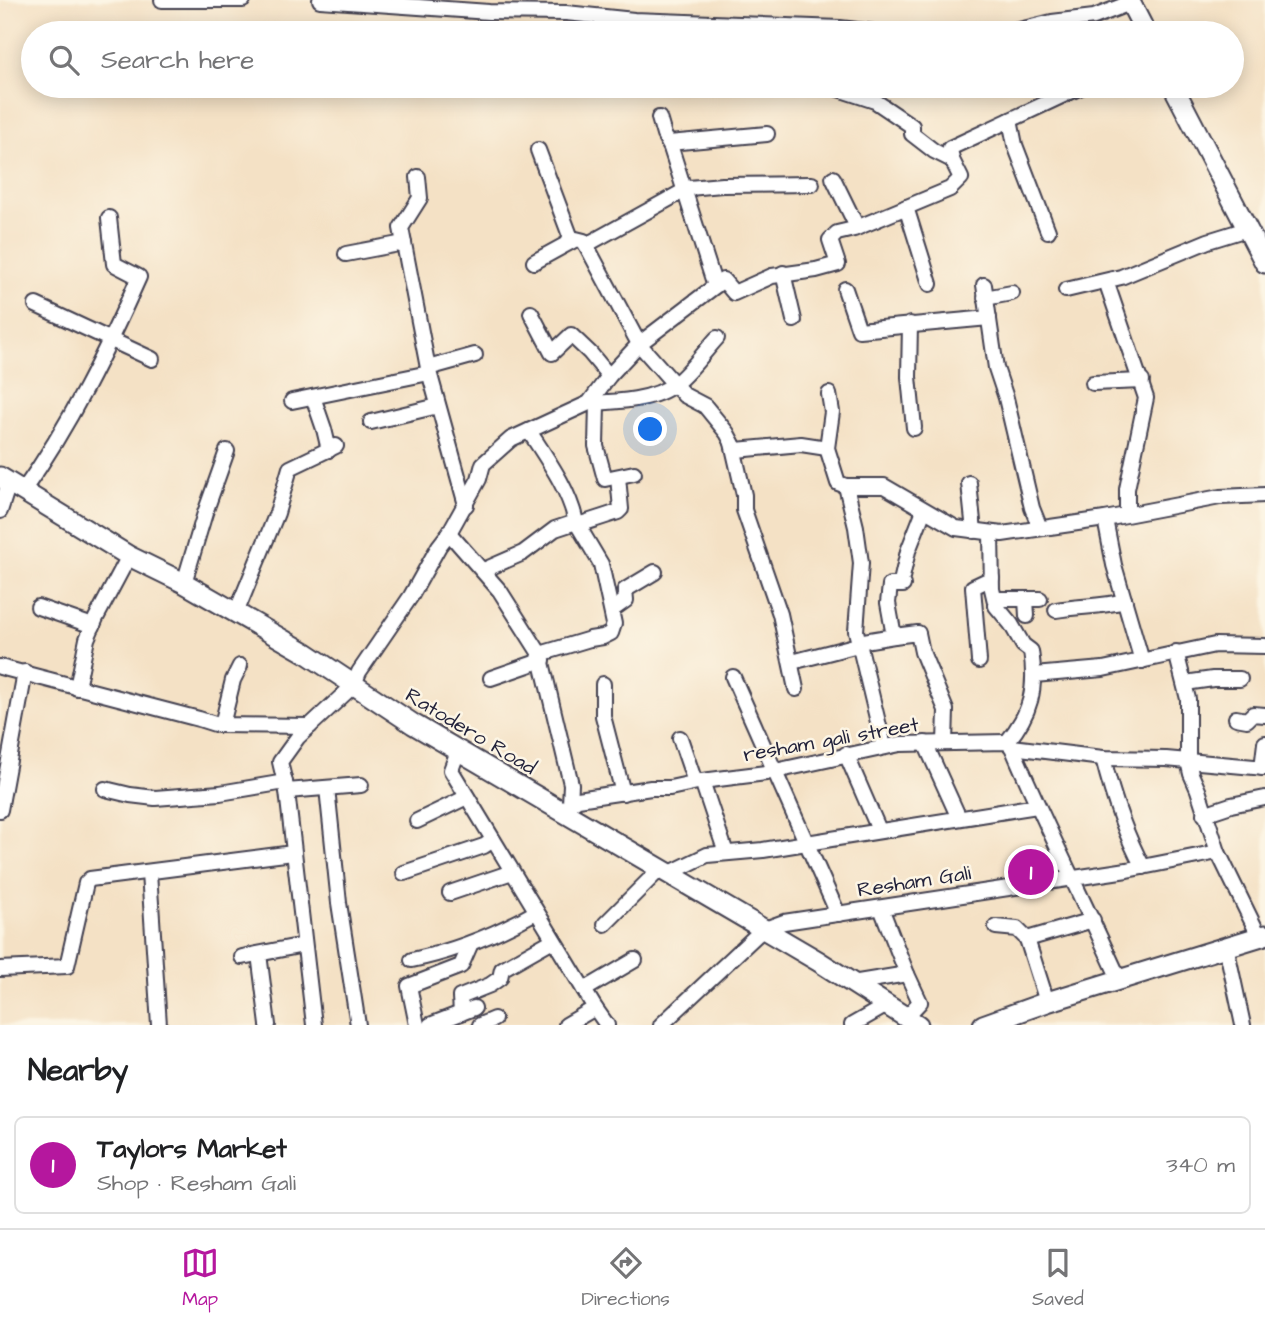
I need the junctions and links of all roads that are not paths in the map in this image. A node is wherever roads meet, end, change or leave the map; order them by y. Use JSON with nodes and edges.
{"nodes":[{"id":1,"x":162,"y":0,"type":"edge"},
{"id":2,"x":243,"y":0,"type":"edge"},
{"id":3,"x":320,"y":0,"type":"edge"},
{"id":4,"x":1129,"y":1,"type":"edge"},
{"id":5,"x":660,"y":21,"type":"edge"},
{"id":6,"x":1060,"y":21,"type":"edge"},
{"id":7,"x":1140,"y":21,"type":"edge"},
{"id":8,"x":867,"y":98,"type":"edge"},
{"id":9,"x":1057,"y":98,"type":"edge"},
{"id":10,"x":1179,"y":98,"type":"edge"},
{"id":11,"x":659,"y":118,"type":"dead end"},
{"id":12,"x":1010,"y":120,"type":"junction"},
{"id":13,"x":767,"y":134,"type":"dead end"},
{"id":14,"x":669,"y":144,"type":"junction"},
{"id":15,"x":538,"y":150,"type":"dead end"},
{"id":16,"x":952,"y":160,"type":"junction"},
{"id":17,"x":418,"y":177,"type":"dead end"},
{"id":18,"x":833,"y":178,"type":"dead end"},
{"id":19,"x":812,"y":184,"type":"dead end"},
{"id":20,"x":684,"y":191,"type":"junction"},
{"id":21,"x":906,"y":207,"type":"junction"},
{"id":22,"x":109,"y":218,"type":"dead end"},
{"id":23,"x":858,"y":227,"type":"junction"},
{"id":24,"x":1247,"y":229,"type":"junction"},
{"id":25,"x":1048,"y":232,"type":"dead end"},
{"id":26,"x":404,"y":243,"type":"junction"},
{"id":27,"x":579,"y":243,"type":"junction"},
{"id":28,"x":346,"y":254,"type":"dead end"},
{"id":29,"x":534,"y":262,"type":"dead end"},
{"id":30,"x":1265,"y":263,"type":"edge"},
{"id":31,"x":783,"y":273,"type":"junction"},
{"id":32,"x":1106,"y":281,"type":"junction"},
{"id":33,"x":930,"y":284,"type":"dead end"},
{"id":34,"x":715,"y":286,"type":"junction"},
{"id":35,"x":845,"y":289,"type":"dead end"},
{"id":36,"x":1066,"y":290,"type":"dead end"},
{"id":37,"x":1012,"y":293,"type":"dead end"},
{"id":38,"x":36,"y":304,"type":"dead end"},
{"id":39,"x":531,"y":313,"type":"dead end"},
{"id":40,"x":989,"y":318,"type":"junction"},
{"id":41,"x":794,"y":320,"type":"dead end"},
{"id":42,"x":910,"y":324,"type":"junction"},
{"id":43,"x":717,"y":338,"type":"dead end"},
{"id":44,"x":109,"y":340,"type":"junction"},
{"id":45,"x":639,"y":344,"type":"junction"},
{"id":46,"x":475,"y":355,"type":"dead end"},
{"id":47,"x":152,"y":359,"type":"dead end"},
{"id":48,"x":428,"y":370,"type":"junction"},
{"id":49,"x":609,"y":376,"type":"junction"},
{"id":50,"x":1142,"y":381,"type":"junction"},
{"id":51,"x":1093,"y":383,"type":"dead end"},
{"id":52,"x":675,"y":384,"type":"junction"},
{"id":53,"x":829,"y":394,"type":"dead end"},
{"id":54,"x":313,"y":397,"type":"junction"},
{"id":55,"x":292,"y":401,"type":"dead end"},
{"id":56,"x":593,"y":403,"type":"junction"},
{"id":57,"x":438,"y":406,"type":"junction"},
{"id":58,"x":371,"y":422,"type":"dead end"},
{"id":59,"x":914,"y":428,"type":"dead end"},
{"id":60,"x":529,"y":431,"type":"junction"},
{"id":61,"x":732,"y":443,"type":"junction"},
{"id":62,"x":827,"y":448,"type":"junction"},
{"id":63,"x":227,"y":451,"type":"dead end"},
{"id":64,"x":634,"y":473,"type":"dead end"},
{"id":65,"x":618,"y":477,"type":"junction"},
{"id":66,"x":11,"y":484,"type":"edge"},
{"id":67,"x":970,"y":484,"type":"dead end"},
{"id":68,"x":846,"y":486,"type":"junction"},
{"id":69,"x":1265,"y":495,"type":"edge"},
{"id":70,"x":466,"y":505,"type":"junction"},
{"id":71,"x":924,"y":510,"type":"junction"},
{"id":72,"x":0,"y":511,"type":"edge"},
{"id":73,"x":1127,"y":514,"type":"junction"},
{"id":74,"x":1105,"y":519,"type":"junction"},
{"id":75,"x":577,"y":523,"type":"junction"},
{"id":76,"x":1040,"y":528,"type":"junction"},
{"id":77,"x":974,"y":531,"type":"junction"},
{"id":78,"x":449,"y":533,"type":"junction"},
{"id":79,"x":991,"y":533,"type":"junction"},
{"id":80,"x":129,"y":555,"type":"junction"},
{"id":81,"x":484,"y":570,"type":"junction"},
{"id":82,"x":654,"y":572,"type":"dead end"},
{"id":83,"x":992,"y":578,"type":"junction"},
{"id":84,"x":184,"y":583,"type":"junction"},
{"id":85,"x":995,"y":599,"type":"junction"},
{"id":86,"x":1125,"y":601,"type":"junction"},
{"id":87,"x":38,"y":607,"type":"dead end"},
{"id":88,"x":612,"y":610,"type":"junction"},
{"id":89,"x":1056,"y":610,"type":"dead end"},
{"id":90,"x":236,"y":613,"type":"junction"},
{"id":91,"x":1027,"y":616,"type":"dead end"},
{"id":92,"x":93,"y":626,"type":"junction"},
{"id":93,"x":894,"y":636,"type":"junction"},
{"id":94,"x":858,"y":644,"type":"junction"},
{"id":95,"x":1265,"y":646,"type":"edge"},
{"id":96,"x":1176,"y":652,"type":"junction"},
{"id":97,"x":542,"y":657,"type":"junction"},
{"id":98,"x":979,"y":661,"type":"dead end"},
{"id":99,"x":1142,"y":661,"type":"junction"},
{"id":100,"x":792,"y":662,"type":"junction"},
{"id":101,"x":240,"y":666,"type":"dead end"},
{"id":102,"x":0,"y":667,"type":"edge"},
{"id":103,"x":25,"y":672,"type":"junction"},
{"id":104,"x":1034,"y":675,"type":"junction"},
{"id":105,"x":733,"y":677,"type":"dead end"},
{"id":106,"x":491,"y":678,"type":"dead end"},
{"id":107,"x":1240,"y":679,"type":"dead end"},
{"id":108,"x":1185,"y":683,"type":"junction"},
{"id":109,"x":603,"y":684,"type":"dead end"},
{"id":110,"x":354,"y":685,"type":"junction"},
{"id":111,"x":77,"y":688,"type":"junction"},
{"id":112,"x":796,"y":689,"type":"dead end"},
{"id":113,"x":1265,"y":715,"type":"edge"},
{"id":114,"x":1236,"y":719,"type":"dead end"},
{"id":115,"x":222,"y":725,"type":"junction"},
{"id":116,"x":310,"y":726,"type":"junction"},
{"id":117,"x":680,"y":738,"type":"dead end"},
{"id":118,"x":925,"y":743,"type":"junction"},
{"id":119,"x":945,"y":743,"type":"junction"},
{"id":120,"x":1265,"y":743,"type":"edge"},
{"id":121,"x":1009,"y":744,"type":"junction"},
{"id":122,"x":884,"y":747,"type":"junction"},
{"id":123,"x":458,"y":751,"type":"junction"},
{"id":124,"x":846,"y":754,"type":"junction"},
{"id":125,"x":1103,"y":758,"type":"junction"},
{"id":126,"x":1188,"y":761,"type":"junction"},
{"id":127,"x":1263,"y":768,"type":"edge"},
{"id":128,"x":774,"y":771,"type":"junction"},
{"id":129,"x":698,"y":782,"type":"junction"},
{"id":130,"x":361,"y":785,"type":"dead end"},
{"id":131,"x":286,"y":786,"type":"junction"},
{"id":132,"x":327,"y":788,"type":"junction"},
{"id":133,"x":105,"y":789,"type":"dead end"},
{"id":134,"x":622,"y":793,"type":"junction"},
{"id":135,"x":467,"y":797,"type":"junction"},
{"id":136,"x":1265,"y":798,"type":"edge"},
{"id":137,"x":1037,"y":806,"type":"junction"},
{"id":138,"x":567,"y":809,"type":"junction"},
{"id":139,"x":0,"y":810,"type":"edge"},
{"id":140,"x":1204,"y":814,"type":"junction"},
{"id":141,"x":959,"y":818,"type":"junction"},
{"id":142,"x":417,"y":821,"type":"dead end"},
{"id":143,"x":879,"y":830,"type":"junction"},
{"id":144,"x":493,"y":840,"type":"junction"},
{"id":145,"x":807,"y":842,"type":"junction"},
{"id":146,"x":1218,"y":852,"type":"junction"},
{"id":147,"x":293,"y":853,"type":"junction"},
{"id":148,"x":726,"y":853,"type":"junction"},
{"id":149,"x":1143,"y":867,"type":"junction"},
{"id":150,"x":664,"y":871,"type":"junction"},
{"id":151,"x":512,"y":872,"type":"junction"},
{"id":152,"x":149,"y":873,"type":"junction"},
{"id":153,"x":404,"y":873,"type":"dead end"},
{"id":154,"x":1073,"y":878,"type":"junction"},
{"id":155,"x":450,"y":893,"type":"dead end"},
{"id":156,"x":881,"y":908,"type":"junction"},
{"id":157,"x":536,"y":912,"type":"junction"},
{"id":158,"x":838,"y":914,"type":"junction"},
{"id":159,"x":1093,"y":920,"type":"junction"},
{"id":160,"x":605,"y":924,"type":"dead end"},
{"id":161,"x":996,"y":926,"type":"dead end"},
{"id":162,"x":762,"y":930,"type":"junction"},
{"id":163,"x":1263,"y":937,"type":"edge"},
{"id":164,"x":1027,"y":939,"type":"junction"},
{"id":165,"x":553,"y":940,"type":"junction"},
{"id":166,"x":471,"y":943,"type":"junction"},
{"id":167,"x":304,"y":945,"type":"junction"},
{"id":168,"x":1226,"y":946,"type":"junction"},
{"id":169,"x":259,"y":954,"type":"junction"},
{"id":170,"x":242,"y":957,"type":"dead end"},
{"id":171,"x":412,"y":960,"type":"dead end"},
{"id":172,"x":635,"y":960,"type":"dead end"},
{"id":173,"x":0,"y":969,"type":"edge"},
{"id":174,"x":907,"y":974,"type":"junction"},
{"id":175,"x":1119,"y":979,"type":"junction"},
{"id":176,"x":852,"y":983,"type":"junction"},
{"id":177,"x":584,"y":990,"type":"junction"},
{"id":178,"x":1047,"y":1002,"type":"junction"},
{"id":179,"x":887,"y":1005,"type":"junction"},
{"id":180,"x":594,"y":1008,"type":"junction"},
{"id":181,"x":912,"y":1021,"type":"edge"},
{"id":182,"x":159,"y":1025,"type":"edge"},
{"id":183,"x":268,"y":1025,"type":"edge"},
{"id":184,"x":314,"y":1025,"type":"edge"},
{"id":185,"x":358,"y":1025,"type":"edge"},
{"id":186,"x":417,"y":1025,"type":"edge"},
{"id":187,"x":430,"y":1025,"type":"edge"},
{"id":188,"x":566,"y":1025,"type":"edge"},
{"id":189,"x":607,"y":1025,"type":"edge"},
{"id":190,"x":661,"y":1025,"type":"edge"},
{"id":191,"x":852,"y":1025,"type":"edge"},
{"id":192,"x":983,"y":1025,"type":"edge"},
{"id":193,"x":1243,"y":1025,"type":"edge"}],
"edges":[{"from":1,"to":2,"type":"street"},
{"from":3,"to":5,"type":"street"},
{"from":4,"to":6,"type":"street"},
{"from":4,"to":7,"type":"main road"},
{"from":8,"to":16,"type":"street"},
{"from":9,"to":12,"type":"street"},
{"from":10,"to":24,"type":"main road"},
{"from":11,"to":14,"type":"street"},
{"from":12,"to":16,"type":"street"},
{"from":12,"to":25,"type":"street"},
{"from":13,"to":14,"type":"street"},
{"from":14,"to":20,"type":"street"},
{"from":15,"to":27,"type":"street"},
{"from":16,"to":21,"type":"street"},
{"from":17,"to":26,"type":"street"},
{"from":18,"to":23,"type":"street"},
{"from":19,"to":20,"type":"street"},
{"from":20,"to":27,"type":"street"},
{"from":20,"to":34,"type":"street"},
{"from":21,"to":23,"type":"street"},
{"from":21,"to":33,"type":"street"},
{"from":22,"to":44,"type":"street"},
{"from":23,"to":31,"type":"street"},
{"from":24,"to":30,"type":"main road"},
{"from":24,"to":32,"type":"street"},
{"from":26,"to":28,"type":"street"},
{"from":26,"to":48,"type":"street"},
{"from":27,"to":29,"type":"street"},
{"from":27,"to":45,"type":"street"},
{"from":31,"to":34,"type":"street"},
{"from":31,"to":41,"type":"street"},
{"from":32,"to":36,"type":"street"},
{"from":32,"to":50,"type":"street"},
{"from":34,"to":45,"type":"street"},
{"from":35,"to":42,"type":"street"},
{"from":37,"to":40,"type":"street"},
{"from":38,"to":44,"type":"street"},
{"from":39,"to":49,"type":"street"},
{"from":40,"to":42,"type":"street"},
{"from":40,"to":76,"type":"street"},
{"from":42,"to":59,"type":"street"},
{"from":43,"to":52,"type":"street"},
{"from":44,"to":47,"type":"street"},
{"from":44,"to":66,"type":"street"},
{"from":45,"to":49,"type":"street"},
{"from":45,"to":52,"type":"street"},
{"from":46,"to":48,"type":"street"},
{"from":48,"to":54,"type":"street"},
{"from":48,"to":57,"type":"street"},
{"from":49,"to":56,"type":"street"},
{"from":50,"to":51,"type":"street"},
{"from":50,"to":73,"type":"street"},
{"from":52,"to":56,"type":"street"},
{"from":52,"to":61,"type":"street"},
{"from":53,"to":62,"type":"street"},
{"from":54,"to":55,"type":"street"},
{"from":54,"to":90,"type":"street"},
{"from":56,"to":60,"type":"street"},
{"from":56,"to":65,"type":"street"},
{"from":57,"to":58,"type":"street"},
{"from":57,"to":70,"type":"street"},
{"from":60,"to":70,"type":"street"},
{"from":60,"to":75,"type":"street"},
{"from":61,"to":62,"type":"street"},
{"from":61,"to":100,"type":"street"},
{"from":62,"to":68,"type":"street"},
{"from":63,"to":84,"type":"street"},
{"from":64,"to":65,"type":"street"},
{"from":65,"to":75,"type":"street"},
{"from":66,"to":72,"type":"street"},
{"from":66,"to":80,"type":"main road","name":"Ratodero Road"},
{"from":67,"to":77,"type":"street"},
{"from":68,"to":71,"type":"street"},
{"from":68,"to":94,"type":"street"},
{"from":69,"to":73,"type":"street"},
{"from":70,"to":78,"type":"street"},
{"from":71,"to":77,"type":"street"},
{"from":71,"to":93,"type":"street"},
{"from":73,"to":74,"type":"street"},
{"from":74,"to":76,"type":"street"},
{"from":74,"to":86,"type":"street"},
{"from":75,"to":81,"type":"street"},
{"from":75,"to":88,"type":"street"},
{"from":76,"to":79,"type":"street"},
{"from":77,"to":79,"type":"street"},
{"from":78,"to":81,"type":"street"},
{"from":78,"to":110,"type":"street"},
{"from":79,"to":83,"type":"street"},
{"from":80,"to":84,"type":"main road","name":"Ratodero Road"},
{"from":80,"to":92,"type":"street"},
{"from":81,"to":97,"type":"street"},
{"from":82,"to":88,"type":"street"},
{"from":83,"to":85,"type":"street"},
{"from":83,"to":98,"type":"street"},
{"from":84,"to":90,"type":"main road","name":"Ratodero Road"},
{"from":85,"to":91,"type":"street"},
{"from":85,"to":104,"type":"street"},
{"from":86,"to":89,"type":"street"},
{"from":86,"to":99,"type":"street"},
{"from":87,"to":92,"type":"street"},
{"from":88,"to":97,"type":"street"},
{"from":90,"to":110,"type":"main road","name":"Ratodero Road"},
{"from":92,"to":111,"type":"street"},
{"from":93,"to":94,"type":"street"},
{"from":93,"to":119,"type":"street"},
{"from":94,"to":100,"type":"street"},
{"from":94,"to":122,"type":"street"},
{"from":95,"to":96,"type":"street"},
{"from":96,"to":99,"type":"street"},
{"from":96,"to":108,"type":"street"},
{"from":97,"to":106,"type":"street"},
{"from":97,"to":138,"type":"street"},
{"from":99,"to":104,"type":"street"},
{"from":100,"to":112,"type":"street"},
{"from":101,"to":115,"type":"street"},
{"from":102,"to":103,"type":"street"},
{"from":103,"to":111,"type":"street"},
{"from":103,"to":139,"type":"street"},
{"from":104,"to":121,"type":"street"},
{"from":105,"to":128,"type":"street"},
{"from":107,"to":108,"type":"street"},
{"from":108,"to":126,"type":"street"},
{"from":109,"to":134,"type":"street"},
{"from":110,"to":116,"type":"street"},
{"from":110,"to":123,"type":"main road","name":"Ratodero Road"},
{"from":111,"to":115,"type":"street"},
{"from":113,"to":114,"type":"street"},
{"from":115,"to":116,"type":"street"},
{"from":116,"to":131,"type":"street"},
{"from":117,"to":129,"type":"street"},
{"from":118,"to":119,"type":"street","name":"resham gali street"},
{"from":118,"to":122,"type":"street","name":"resham gali street"},
{"from":118,"to":141,"type":"street"},
{"from":119,"to":121,"type":"street","name":"resham gali street"},
{"from":120,"to":127,"type":"street"},
{"from":121,"to":125,"type":"street","name":"resham gali street"},
{"from":121,"to":137,"type":"street"},
{"from":122,"to":124,"type":"street","name":"resham gali street"},
{"from":123,"to":135,"type":"street"},
{"from":123,"to":138,"type":"main road","name":"Ratodero Road"},
{"from":124,"to":128,"type":"street","name":"resham gali street"},
{"from":124,"to":143,"type":"street"},
{"from":125,"to":126,"type":"street","name":"resham gali street"},
{"from":125,"to":149,"type":"street"},
{"from":126,"to":127,"type":"street","name":"resham gali street"},
{"from":126,"to":140,"type":"street"},
{"from":128,"to":129,"type":"street","name":"resham gali street"},
{"from":128,"to":145,"type":"street"},
{"from":129,"to":134,"type":"street","name":"resham gali street"},
{"from":129,"to":148,"type":"street"},
{"from":130,"to":132,"type":"street"},
{"from":131,"to":132,"type":"street"},
{"from":131,"to":133,"type":"street"},
{"from":131,"to":147,"type":"street"},
{"from":132,"to":185,"type":"street"},
{"from":134,"to":138,"type":"street","name":"resham gali street"},
{"from":135,"to":142,"type":"street"},
{"from":135,"to":144,"type":"street"},
{"from":136,"to":140,"type":"street"},
{"from":137,"to":141,"type":"street"},
{"from":137,"to":154,"type":"street"},
{"from":138,"to":150,"type":"main road","name":"Ratodero Road"},
{"from":140,"to":146,"type":"street"},
{"from":141,"to":143,"type":"street"},
{"from":143,"to":145,"type":"street"},
{"from":144,"to":151,"type":"street"},
{"from":144,"to":153,"type":"street"},
{"from":145,"to":148,"type":"street"},
{"from":145,"to":158,"type":"street"},
{"from":146,"to":149,"type":"street","name":"Resham Gali"},
{"from":146,"to":163,"type":"street"},
{"from":147,"to":152,"type":"street"},
{"from":147,"to":167,"type":"street"},
{"from":148,"to":150,"type":"street"},
{"from":149,"to":154,"type":"street","name":"Resham Gali"},
{"from":150,"to":160,"type":"street"},
{"from":150,"to":162,"type":"main road","name":"Ratodero Road"},
{"from":151,"to":155,"type":"street"},
{"from":151,"to":157,"type":"street"},
{"from":152,"to":173,"type":"street"},
{"from":152,"to":182,"type":"street"},
{"from":154,"to":156,"type":"street","name":"Resham Gali"},
{"from":154,"to":159,"type":"street"},
{"from":156,"to":158,"type":"street","name":"Resham Gali"},
{"from":156,"to":174,"type":"street"},
{"from":157,"to":165,"type":"street"},
{"from":157,"to":166,"type":"street"},
{"from":158,"to":162,"type":"street","name":"Resham Gali"},
{"from":159,"to":164,"type":"street"},
{"from":159,"to":175,"type":"street"},
{"from":161,"to":164,"type":"street"},
{"from":162,"to":176,"type":"main road","name":"Ratodero Road"},
{"from":162,"to":190,"type":"street"},
{"from":163,"to":168,"type":"main road"},
{"from":164,"to":178,"type":"street"},
{"from":165,"to":177,"type":"street"},
{"from":165,"to":187,"type":"street"},
{"from":166,"to":171,"type":"street"},
{"from":166,"to":186,"type":"street"},
{"from":167,"to":169,"type":"street"},
{"from":167,"to":184,"type":"street"},
{"from":168,"to":175,"type":"main road"},
{"from":168,"to":193,"type":"street"},
{"from":169,"to":170,"type":"street"},
{"from":169,"to":183,"type":"street"},
{"from":172,"to":177,"type":"street"},
{"from":174,"to":176,"type":"street"},
{"from":174,"to":181,"type":"street"},
{"from":175,"to":178,"type":"main road"},
{"from":176,"to":179,"type":"main road","name":"Ratodero Road"},
{"from":177,"to":180,"type":"street"},
{"from":178,"to":192,"type":"main road"},
{"from":179,"to":181,"type":"main road","name":"Ratodero Road"},
{"from":179,"to":191,"type":"street"},
{"from":180,"to":188,"type":"street"},
{"from":180,"to":189,"type":"street"}]}
